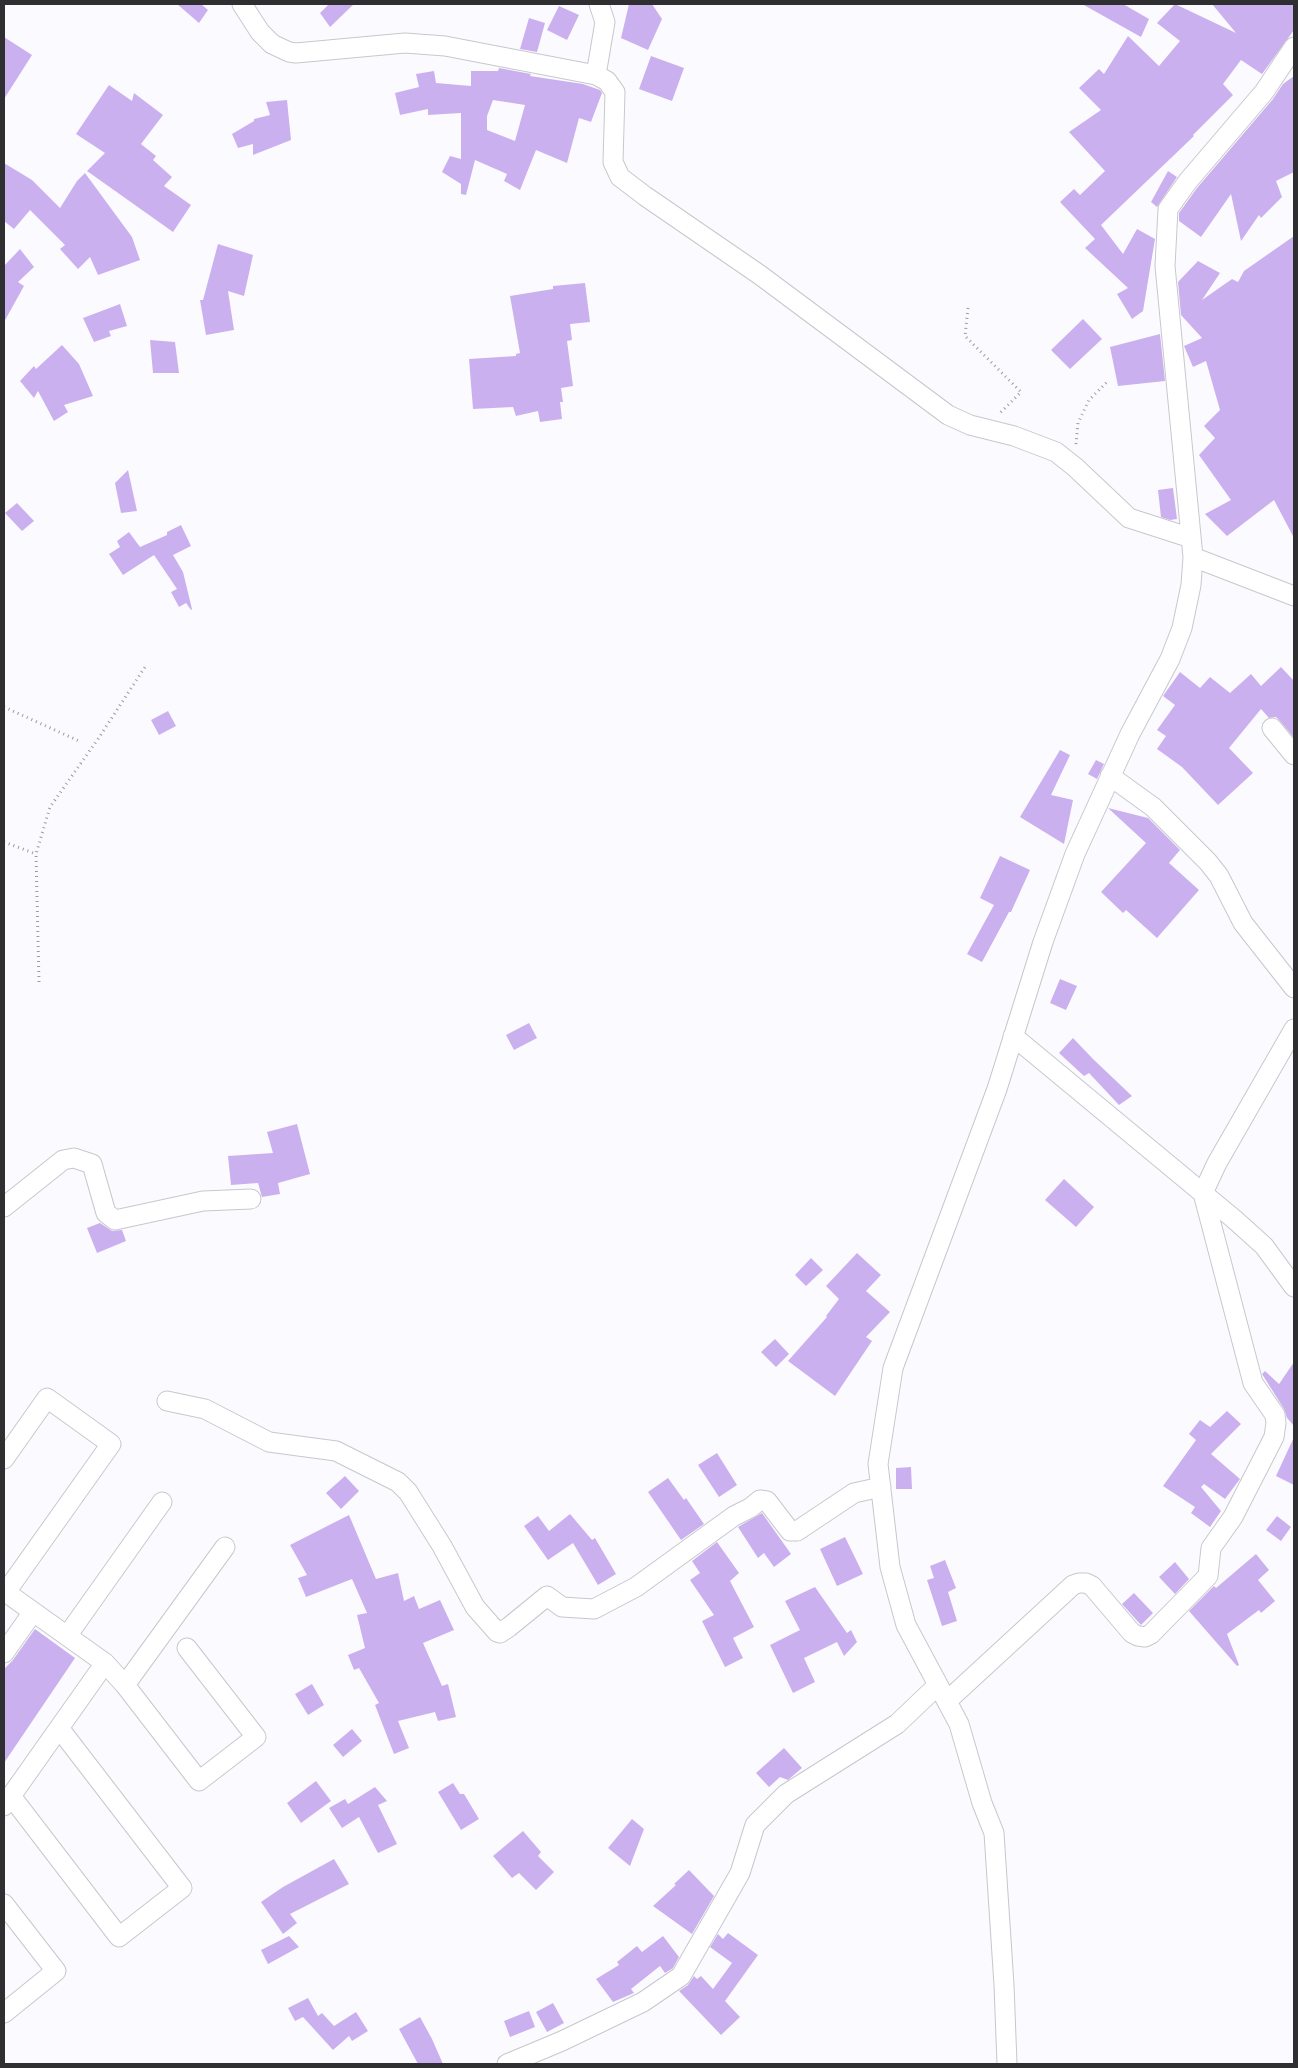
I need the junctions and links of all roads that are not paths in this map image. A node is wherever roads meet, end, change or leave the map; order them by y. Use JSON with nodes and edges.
{"nodes":[{"id":1,"x":242,"y":4,"type":"edge"},
{"id":2,"x":599,"y":4,"type":"edge"},
{"id":3,"x":1294,"y":47,"type":"edge"},
{"id":4,"x":596,"y":74,"type":"junction"},
{"id":5,"x":1191,"y":538,"type":"junction"},
{"id":6,"x":1193,"y":557,"type":"junction"},
{"id":7,"x":1294,"y":596,"type":"edge"},
{"id":8,"x":1272,"y":728,"type":"dead end"},
{"id":9,"x":1294,"y":755,"type":"edge"},
{"id":10,"x":1110,"y":776,"type":"junction"},
{"id":11,"x":1294,"y":988,"type":"edge"},
{"id":12,"x":1294,"y":1029,"type":"edge"},
{"id":13,"x":1014,"y":1036,"type":"junction"},
{"id":14,"x":1203,"y":1193,"type":"junction"},
{"id":15,"x":251,"y":1199,"type":"dead end"},
{"id":16,"x":4,"y":1207,"type":"edge"},
{"id":17,"x":1294,"y":1287,"type":"edge"},
{"id":18,"x":167,"y":1401,"type":"dead end"},
{"id":19,"x":4,"y":1459,"type":"edge"},
{"id":20,"x":881,"y":1487,"type":"junction"},
{"id":21,"x":162,"y":1502,"type":"dead end"},
{"id":22,"x":225,"y":1547,"type":"dead end"},
{"id":23,"x":5,"y":1592,"type":"edge"},
{"id":24,"x":33,"y":1612,"type":"junction"},
{"id":25,"x":67,"y":1636,"type":"junction"},
{"id":26,"x":187,"y":1648,"type":"dead end"},
{"id":27,"x":4,"y":1653,"type":"edge"},
{"id":28,"x":105,"y":1663,"type":"junction"},
{"id":29,"x":125,"y":1685,"type":"junction"},
{"id":30,"x":942,"y":1693,"type":"junction"},
{"id":31,"x":59,"y":1728,"type":"junction"},
{"id":32,"x":7,"y":1802,"type":"edge"},
{"id":33,"x":4,"y":1904,"type":"edge"},
{"id":34,"x":4,"y":2013,"type":"edge"},
{"id":35,"x":507,"y":2064,"type":"edge"},
{"id":36,"x":1007,"y":2064,"type":"edge"}],
"edges":[{"from":1,"to":4,"type":"street"},
{"from":2,"to":4,"type":"street"},
{"from":3,"to":5,"type":"street"},
{"from":4,"to":5,"type":"street"},
{"from":5,"to":6,"type":"street"},
{"from":6,"to":7,"type":"street"},
{"from":6,"to":10,"type":"street"},
{"from":8,"to":9,"type":"street"},
{"from":10,"to":11,"type":"street"},
{"from":10,"to":13,"type":"street"},
{"from":12,"to":14,"type":"street"},
{"from":13,"to":14,"type":"street"},
{"from":13,"to":20,"type":"street"},
{"from":14,"to":17,"type":"street"},
{"from":14,"to":30,"type":"street"},
{"from":15,"to":16,"type":"street"},
{"from":18,"to":20,"type":"street"},
{"from":19,"to":23,"type":"street"},
{"from":20,"to":30,"type":"street"},
{"from":21,"to":25,"type":"street"},
{"from":22,"to":29,"type":"street"},
{"from":23,"to":24,"type":"street"},
{"from":24,"to":25,"type":"street"},
{"from":24,"to":27,"type":"street"},
{"from":25,"to":28,"type":"street"},
{"from":26,"to":29,"type":"street"},
{"from":28,"to":29,"type":"street"},
{"from":28,"to":31,"type":"street"},
{"from":30,"to":35,"type":"street"},
{"from":30,"to":36,"type":"street"},
{"from":31,"to":32,"type":"street"},
{"from":31,"to":32,"type":"street"},
{"from":33,"to":34,"type":"street"}]}
